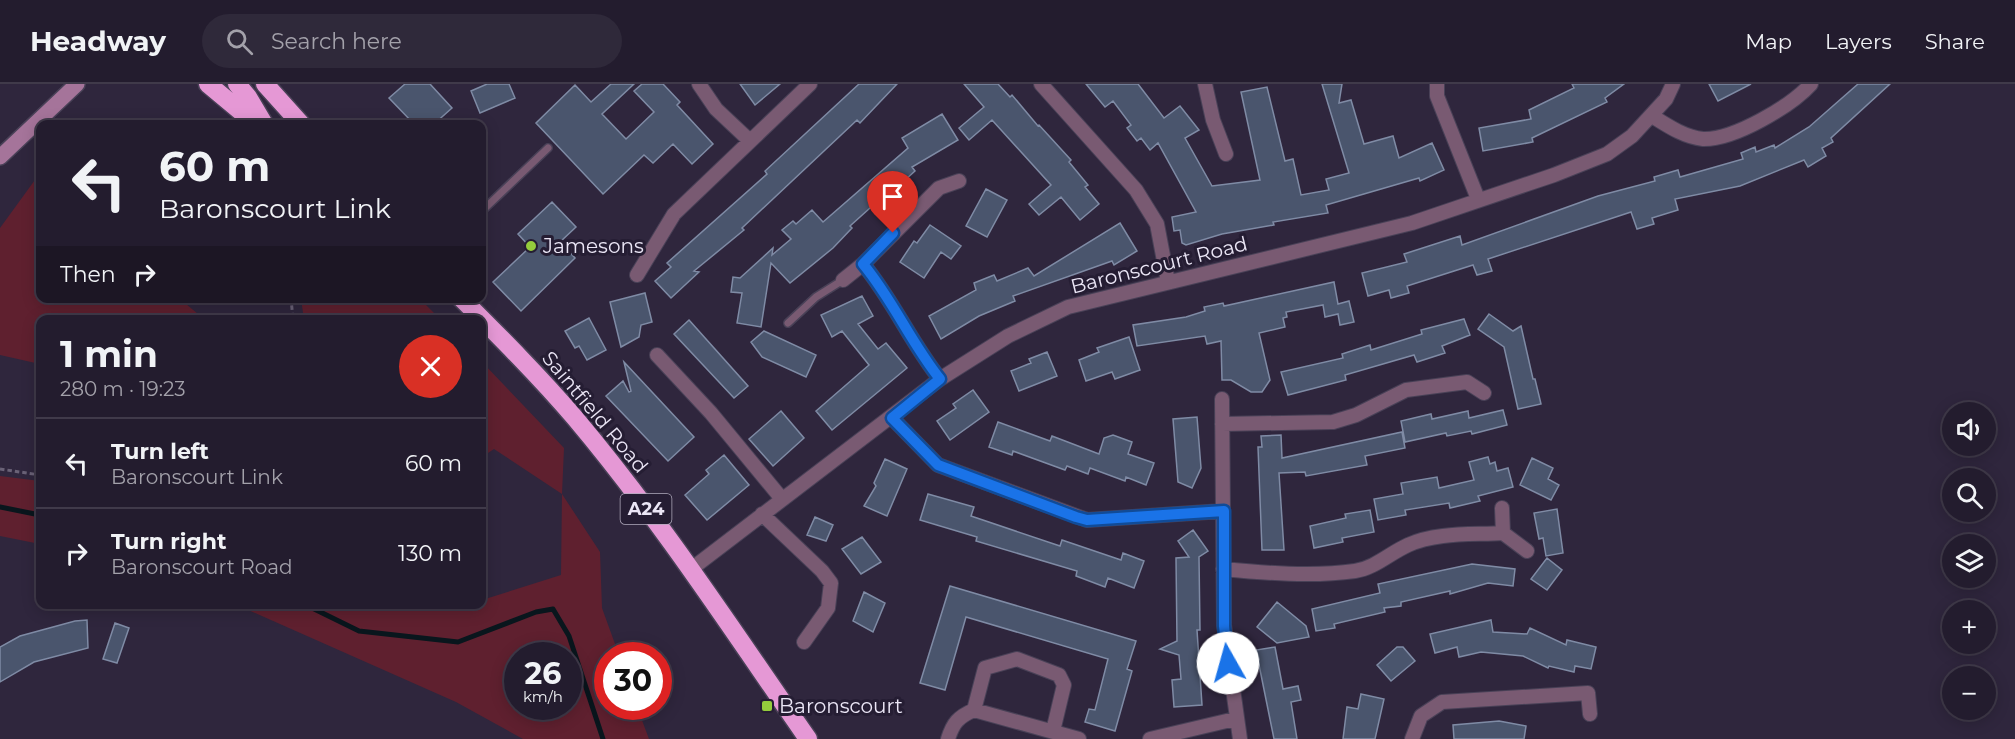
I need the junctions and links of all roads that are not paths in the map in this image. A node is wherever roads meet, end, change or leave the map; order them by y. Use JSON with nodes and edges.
{"nodes":[{"id":1,"x":77,"y":84,"type":"edge"},
{"id":2,"x":237,"y":84,"type":"edge"},
{"id":3,"x":266,"y":84,"type":"edge"},
{"id":4,"x":699,"y":84,"type":"edge"},
{"id":5,"x":810,"y":84,"type":"edge"},
{"id":6,"x":1205,"y":84,"type":"edge"},
{"id":7,"x":1437,"y":84,"type":"edge"},
{"id":8,"x":1673,"y":84,"type":"edge"},
{"id":9,"x":1810,"y":84,"type":"edge"},
{"id":10,"x":207,"y":85,"type":"edge"},
{"id":11,"x":1043,"y":85,"type":"edge"},
{"id":12,"x":1652,"y":116,"type":"junction"},
{"id":13,"x":39,"y":120,"type":"edge"},
{"id":14,"x":251,"y":120,"type":"edge"},
{"id":15,"x":262,"y":120,"type":"edge"},
{"id":16,"x":298,"y":120,"type":"edge"},
{"id":17,"x":36,"y":123,"type":"edge"},
{"id":18,"x":750,"y":141,"type":"junction"},
{"id":19,"x":548,"y":148,"type":"dead end"},
{"id":20,"x":1226,"y":154,"type":"dead end"},
{"id":21,"x":0,"y":157,"type":"edge"},
{"id":22,"x":959,"y":181,"type":"dead end"},
{"id":23,"x":1478,"y":200,"type":"junction"},
{"id":24,"x":486,"y":206,"type":"edge"},
{"id":25,"x":863,"y":264,"type":"junction"},
{"id":26,"x":637,"y":275,"type":"dead end"},
{"id":27,"x":843,"y":280,"type":"joint"},
{"id":28,"x":1168,"y":282,"type":"junction"},
{"id":29,"x":466,"y":303,"type":"edge"},
{"id":30,"x":478,"y":315,"type":"edge"},
{"id":31,"x":486,"y":323,"type":"edge"},
{"id":32,"x":788,"y":323,"type":"dead end"},
{"id":33,"x":657,"y":355,"type":"dead end"},
{"id":34,"x":940,"y":379,"type":"junction"},
{"id":35,"x":1484,"y":393,"type":"dead end"},
{"id":36,"x":1222,"y":399,"type":"dead end"},
{"id":37,"x":892,"y":418,"type":"junction"},
{"id":38,"x":1222,"y":424,"type":"junction"},
{"id":39,"x":782,"y":499,"type":"junction"},
{"id":40,"x":1502,"y":508,"type":"dead end"},
{"id":41,"x":1224,"y":511,"type":"junction"},
{"id":42,"x":762,"y":514,"type":"junction"},
{"id":43,"x":1503,"y":533,"type":"junction"},
{"id":44,"x":1527,"y":551,"type":"dead end"},
{"id":45,"x":1222,"y":569,"type":"junction"},
{"id":46,"x":690,"y":570,"type":"junction"},
{"id":47,"x":804,"y":642,"type":"dead end"},
{"id":48,"x":974,"y":710,"type":"junction"},
{"id":49,"x":1590,"y":714,"type":"dead end"},
{"id":50,"x":1235,"y":719,"type":"junction"},
{"id":51,"x":1053,"y":731,"type":"junction"},
{"id":52,"x":808,"y":739,"type":"edge"},
{"id":53,"x":948,"y":739,"type":"edge"},
{"id":54,"x":1079,"y":739,"type":"edge"},
{"id":55,"x":1150,"y":739,"type":"edge"},
{"id":56,"x":1240,"y":739,"type":"edge"},
{"id":57,"x":1412,"y":739,"type":"edge"}],
"edges":[{"from":1,"to":13,"type":"street"},
{"from":2,"to":15,"type":"highway"},
{"from":3,"to":16,"type":"highway"},
{"from":4,"to":18,"type":"street"},
{"from":5,"to":18,"type":"street"},
{"from":6,"to":20,"type":"street"},
{"from":7,"to":23,"type":"street"},
{"from":8,"to":12,"type":"street","name":"Baronscourt Road"},
{"from":9,"to":12,"type":"street"},
{"from":10,"to":14,"type":"highway"},
{"from":11,"to":28,"type":"street"},
{"from":12,"to":23,"type":"street","name":"Baronscourt Road"},
{"from":17,"to":21,"type":"street"},
{"from":18,"to":26,"type":"street"},
{"from":19,"to":24,"type":"lane"},
{"from":22,"to":25,"type":"street"},
{"from":23,"to":28,"type":"street","name":"Baronscourt Road"},
{"from":25,"to":27,"type":"street"},
{"from":25,"to":34,"type":"street"},
{"from":27,"to":32,"type":"lane"},
{"from":28,"to":34,"type":"street","name":"Baronscourt Road"},
{"from":29,"to":30,"type":"highway","name":"Saintfield Road","number":"A24"},
{"from":31,"to":46,"type":"highway","name":"Saintfield Road","number":"A24"},
{"from":33,"to":39,"type":"street"},
{"from":34,"to":37,"type":"street","name":"Baronscourt Road"},
{"from":35,"to":38,"type":"street"},
{"from":36,"to":38,"type":"street"},
{"from":37,"to":39,"type":"street","name":"Baronscourt Road"},
{"from":37,"to":41,"type":"street"},
{"from":38,"to":41,"type":"street"},
{"from":39,"to":42,"type":"street","name":"Baronscourt Road"},
{"from":40,"to":43,"type":"street"},
{"from":41,"to":45,"type":"street"},
{"from":42,"to":46,"type":"street","name":"Baronscourt Road"},
{"from":42,"to":47,"type":"street"},
{"from":43,"to":44,"type":"street"},
{"from":43,"to":45,"type":"street"},
{"from":45,"to":50,"type":"street"},
{"from":46,"to":52,"type":"highway","name":"Saintfield Road","number":"A24"},
{"from":48,"to":51,"type":"street"},
{"from":48,"to":51,"type":"street"},
{"from":48,"to":53,"type":"street"},
{"from":49,"to":57,"type":"street"},
{"from":50,"to":55,"type":"street"},
{"from":50,"to":56,"type":"street"},
{"from":51,"to":54,"type":"street"}]}
